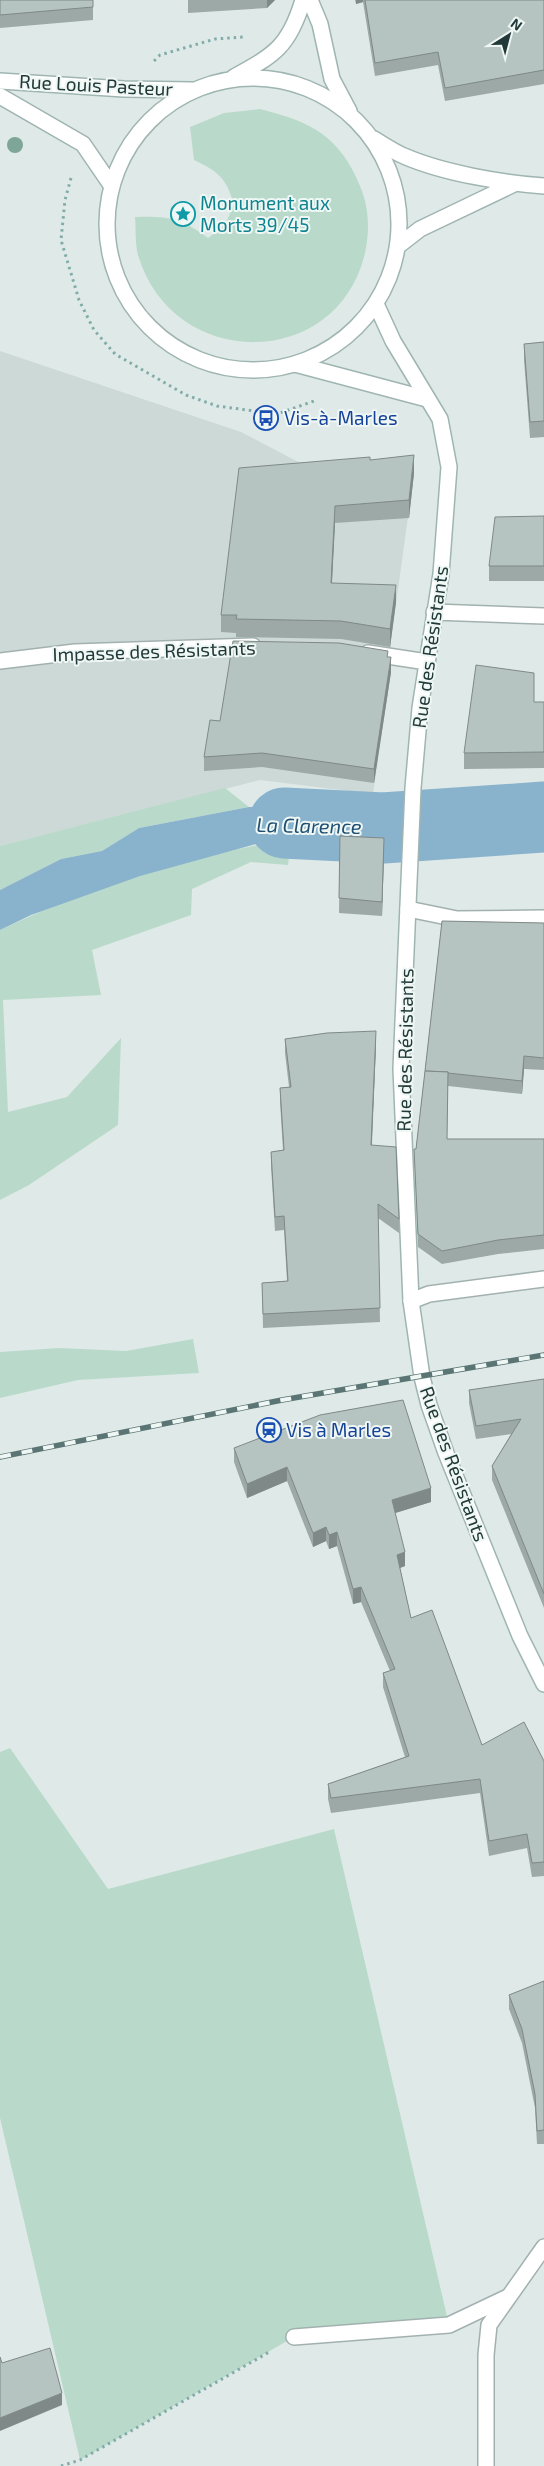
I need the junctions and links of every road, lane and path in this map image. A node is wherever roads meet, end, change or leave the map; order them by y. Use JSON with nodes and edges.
{"nodes":[{"id":1,"x":303,"y":0,"type":"edge"},
{"id":2,"x":310,"y":0,"type":"edge"},
{"id":3,"x":252,"y":37,"type":"dead end"},
{"id":4,"x":232,"y":78,"type":"junction"},
{"id":5,"x":0,"y":81,"type":"edge"},
{"id":6,"x":124,"y":89,"type":"junction"},
{"id":7,"x":192,"y":90,"type":"junction"},
{"id":8,"x":0,"y":96,"type":"edge"},
{"id":9,"x":350,"y":115,"type":"junction"},
{"id":10,"x":372,"y":138,"type":"junction"},
{"id":11,"x":83,"y":144,"type":"junction"},
{"id":12,"x":514,"y":184,"type":"junction"},
{"id":13,"x":111,"y":185,"type":"junction"},
{"id":14,"x":544,"y":186,"type":"edge"},
{"id":15,"x":398,"y":246,"type":"junction"},
{"id":16,"x":376,"y":304,"type":"junction"},
{"id":17,"x":295,"y":364,"type":"junction"},
{"id":18,"x":354,"y":381,"type":"junction"},
{"id":19,"x":427,"y":399,"type":"junction"},
{"id":20,"x":434,"y":612,"type":"junction"},
{"id":21,"x":544,"y":616,"type":"edge"},
{"id":22,"x":266,"y":646,"type":"edge"},
{"id":23,"x":358,"y":651,"type":"edge"},
{"id":24,"x":0,"y":661,"type":"edge"},
{"id":25,"x":427,"y":662,"type":"junction"},
{"id":26,"x":408,"y":909,"type":"junction"},
{"id":27,"x":544,"y":918,"type":"edge"},
{"id":28,"x":544,"y":1279,"type":"edge"},
{"id":29,"x":411,"y":1301,"type":"junction"},
{"id":30,"x":544,"y":1684,"type":"edge"},
{"id":31,"x":544,"y":2247,"type":"edge"},
{"id":32,"x":509,"y":2296,"type":"junction"},
{"id":33,"x":294,"y":2338,"type":"joint"},
{"id":34,"x":61,"y":2466,"type":"edge"},
{"id":35,"x":486,"y":2466,"type":"edge"}],
"edges":[{"from":1,"to":4,"type":"main road"},
{"from":2,"to":9,"type":"main road"},
{"from":3,"to":6,"type":"path"},
{"from":4,"to":7,"type":"main road"},
{"from":4,"to":9,"type":"main road"},
{"from":5,"to":6,"type":"main road","name":"Rue Louis Pasteur"},
{"from":6,"to":7,"type":"main road","name":"Rue Louis Pasteur"},
{"from":7,"to":13,"type":"main road"},
{"from":8,"to":11,"type":"main road","name":"Rue Louis Pasteur"},
{"from":9,"to":10,"type":"main road"},
{"from":10,"to":12,"type":"main road"},
{"from":10,"to":15,"type":"main road"},
{"from":11,"to":13,"type":"main road","name":"Rue Louis Pasteur"},
{"from":11,"to":18,"type":"path"},
{"from":12,"to":14,"type":"main road"},
{"from":12,"to":15,"type":"main road"},
{"from":13,"to":17,"type":"main road"},
{"from":15,"to":16,"type":"main road"},
{"from":16,"to":17,"type":"main road"},
{"from":16,"to":19,"type":"main road","name":"Rue des Résistants"},
{"from":17,"to":18,"type":"main road"},
{"from":18,"to":19,"type":"main road"},
{"from":19,"to":20,"type":"main road","name":"Rue des Résistants"},
{"from":20,"to":21,"type":"main road"},
{"from":20,"to":25,"type":"main road","name":"Rue des Résistants"},
{"from":22,"to":24,"type":"main road","name":"Impasse des Résistants"},
{"from":23,"to":25,"type":"main road"},
{"from":25,"to":26,"type":"main road","name":"Rue des Résistants"},
{"from":26,"to":27,"type":"main road"},
{"from":26,"to":29,"type":"main road","name":"Rue des Résistants"},
{"from":28,"to":29,"type":"main road"},
{"from":29,"to":30,"type":"main road","name":"Rue des Résistants"},
{"from":31,"to":32,"type":"main road"},
{"from":32,"to":33,"type":"main road"},
{"from":32,"to":35,"type":"main road"},
{"from":33,"to":34,"type":"path"}]}
